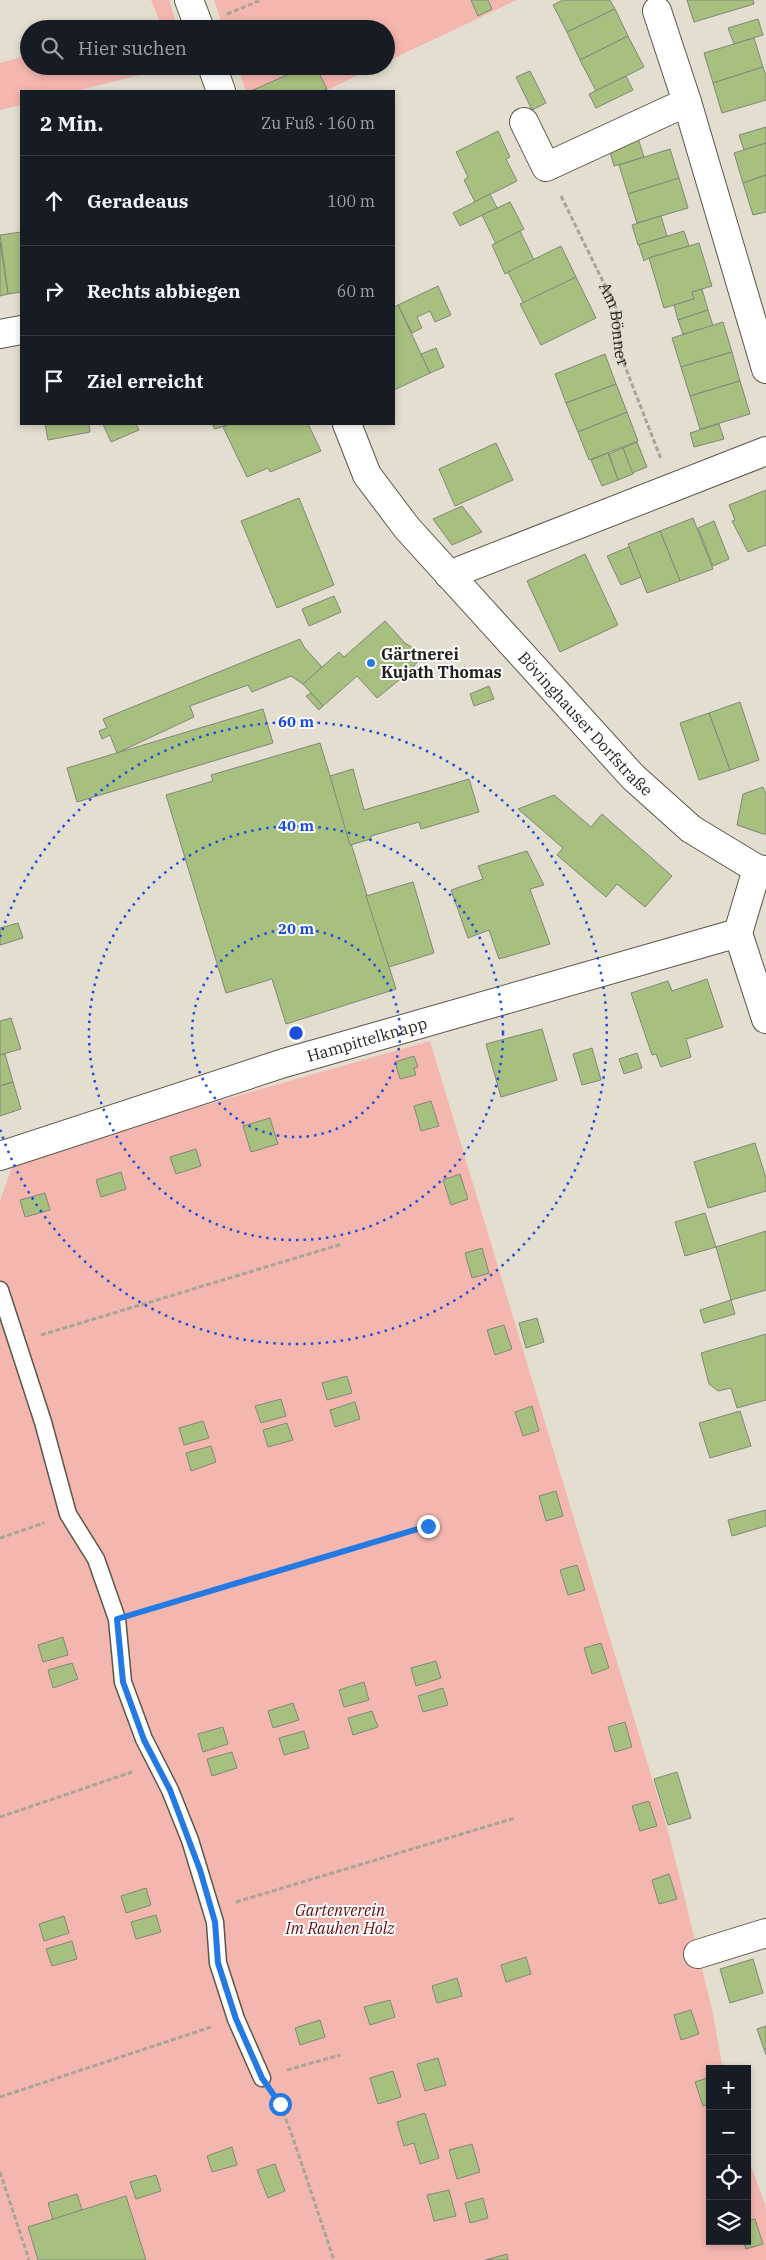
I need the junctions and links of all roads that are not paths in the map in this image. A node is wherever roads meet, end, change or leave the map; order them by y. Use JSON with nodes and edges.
{"nodes":[{"id":1,"x":189,"y":0,"type":"edge"},
{"id":2,"x":657,"y":11,"type":"dead end"},
{"id":3,"x":197,"y":20,"type":"edge"},
{"id":4,"x":215,"y":75,"type":"edge"},
{"id":5,"x":221,"y":90,"type":"edge"},
{"id":6,"x":687,"y":102,"type":"junction"},
{"id":7,"x":524,"y":122,"type":"dead end"},
{"id":8,"x":20,"y":330,"type":"edge"},
{"id":9,"x":0,"y":334,"type":"edge"},
{"id":10,"x":766,"y":370,"type":"edge"},
{"id":11,"x":346,"y":425,"type":"edge"},
{"id":12,"x":766,"y":450,"type":"edge"},
{"id":13,"x":449,"y":576,"type":"junction"},
{"id":14,"x":762,"y":870,"type":"edge"},
{"id":15,"x":738,"y":933,"type":"junction"},
{"id":16,"x":766,"y":1019,"type":"edge"},
{"id":17,"x":0,"y":1156,"type":"edge"},
{"id":18,"x":0,"y":1290,"type":"edge"},
{"id":19,"x":766,"y":1933,"type":"edge"},
{"id":20,"x":698,"y":1954,"type":"dead end"},
{"id":21,"x":262,"y":2078,"type":"road end"}],
"edges":[{"from":1,"to":3,"type":"street"},
{"from":2,"to":6,"type":"street"},
{"from":4,"to":5,"type":"street"},
{"from":6,"to":7,"type":"street"},
{"from":6,"to":10,"type":"street"},
{"from":8,"to":9,"type":"street"},
{"from":11,"to":13,"type":"street","name":"Bövinghauser Dorfstraße"},
{"from":12,"to":13,"type":"street"},
{"from":13,"to":14,"type":"street","name":"Bövinghauser Dorfstraße"},
{"from":14,"to":15,"type":"street"},
{"from":15,"to":16,"type":"street"},
{"from":15,"to":17,"type":"street","name":"Hampittelknapp"},
{"from":18,"to":21,"type":"lane"},
{"from":19,"to":20,"type":"street"}]}
